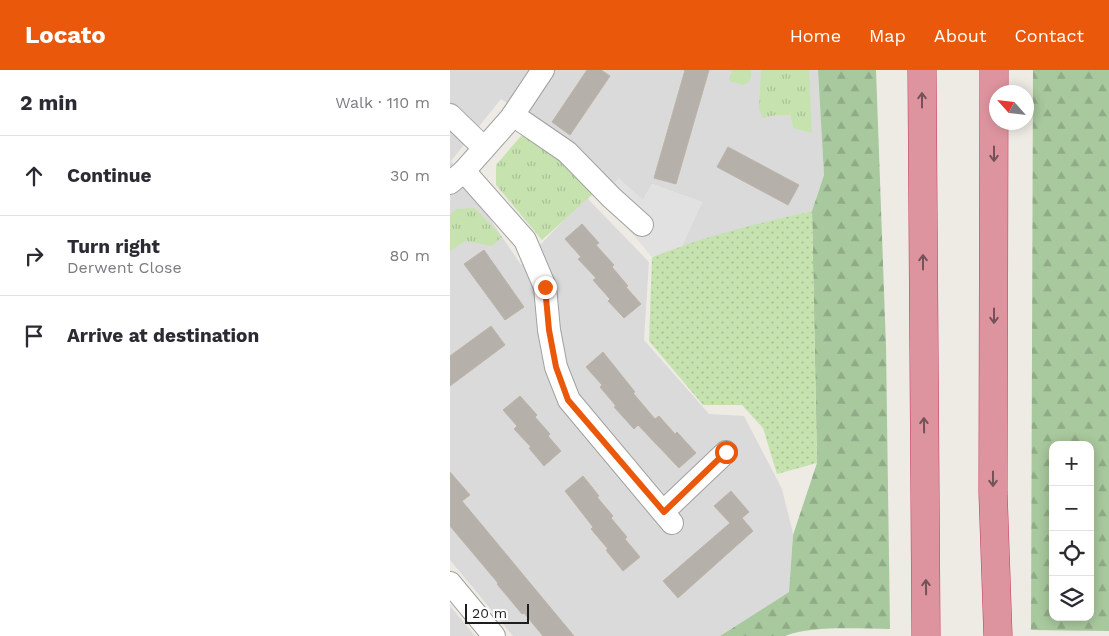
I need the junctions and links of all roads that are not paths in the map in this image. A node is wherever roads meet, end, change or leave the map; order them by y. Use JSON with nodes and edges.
{"nodes":[{"id":1,"x":543,"y":70,"type":"edge"},
{"id":2,"x":922,"y":70,"type":"edge"},
{"id":3,"x":994,"y":70,"type":"edge"},
{"id":4,"x":450,"y":115,"type":"edge"},
{"id":5,"x":513,"y":115,"type":"junction"},
{"id":6,"x":484,"y":148,"type":"junction"},
{"id":7,"x":457,"y":177,"type":"edge"},
{"id":8,"x":642,"y":225,"type":"dead end"},
{"id":9,"x":726,"y":452,"type":"dead end"},
{"id":10,"x":450,"y":582,"type":"edge"},
{"id":11,"x":494,"y":636,"type":"edge"},
{"id":12,"x":926,"y":636,"type":"edge"},
{"id":13,"x":998,"y":636,"type":"edge"}],
"edges":[{"from":1,"to":5,"type":"street"},
{"from":12,"to":2,"type":"highway","one_way":true},
{"from":3,"to":13,"type":"highway","one_way":true},
{"from":4,"to":6,"type":"street"},
{"from":5,"to":6,"type":"street"},
{"from":5,"to":8,"type":"street"},
{"from":6,"to":7,"type":"street"},
{"from":7,"to":9,"type":"street"},
{"from":10,"to":11,"type":"street"}]}
